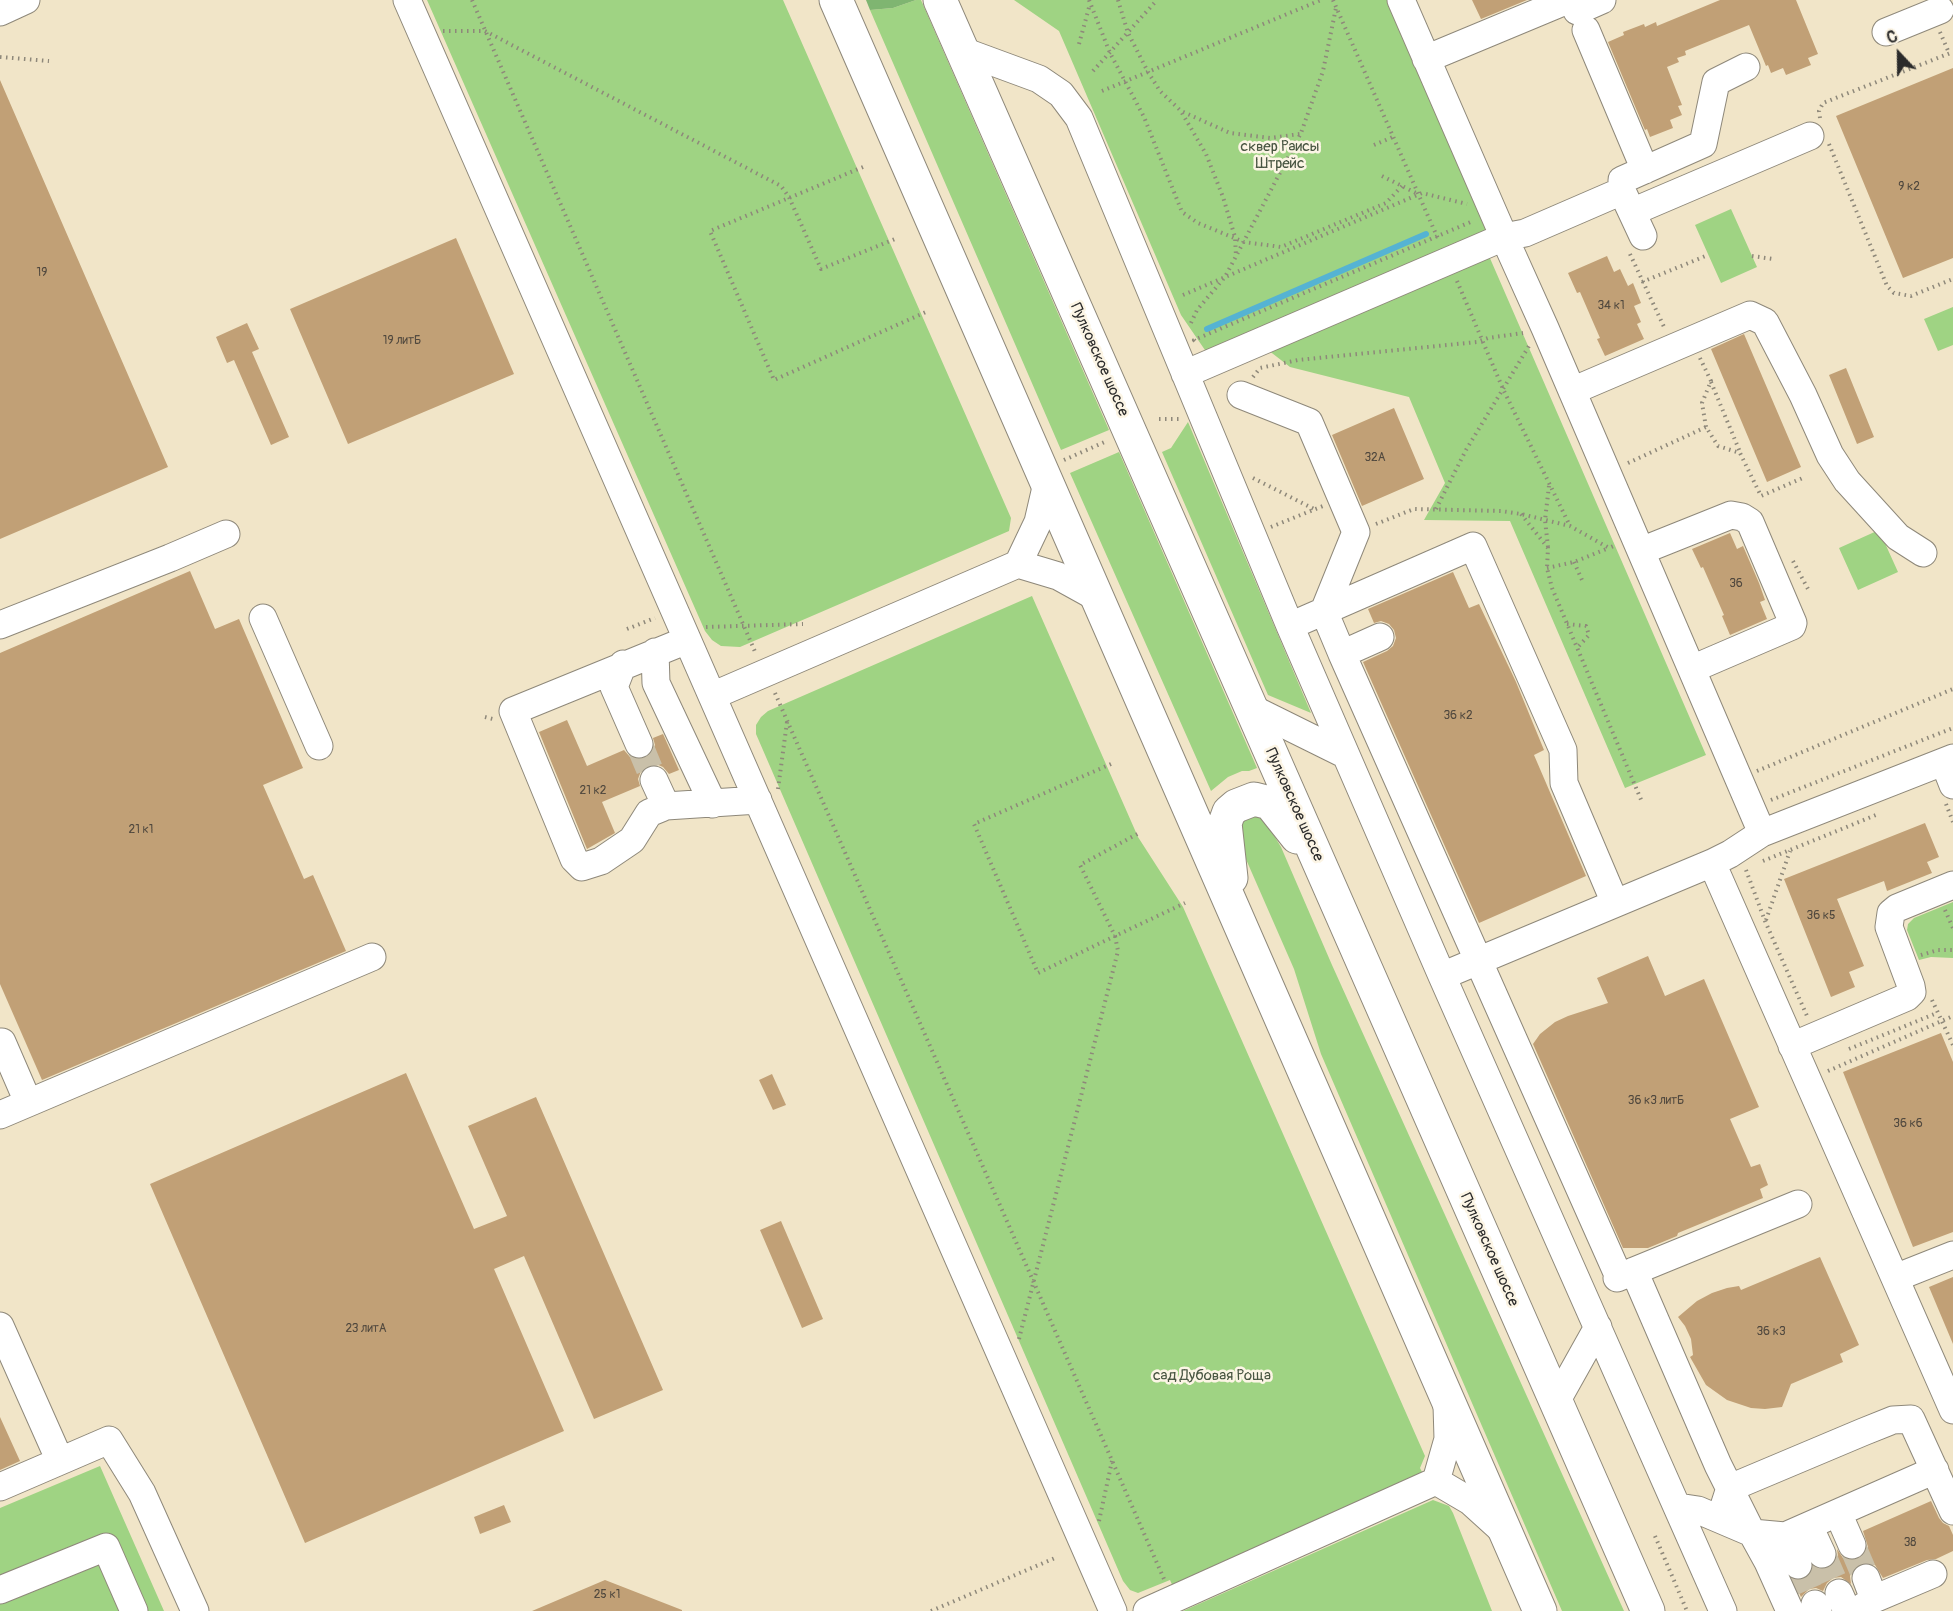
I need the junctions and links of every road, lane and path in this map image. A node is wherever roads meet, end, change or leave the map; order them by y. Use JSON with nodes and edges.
{"nodes":[{"id":1,"x":26,"y":0,"type":"edge"},
{"id":2,"x":407,"y":0,"type":"edge"},
{"id":3,"x":472,"y":0,"type":"edge"},
{"id":4,"x":836,"y":0,"type":"edge"},
{"id":5,"x":940,"y":0,"type":"edge"},
{"id":6,"x":1119,"y":0,"type":"edge"},
{"id":7,"x":1157,"y":0,"type":"edge"},
{"id":8,"x":1321,"y":0,"type":"edge"},
{"id":9,"x":1401,"y":0,"type":"edge"},
{"id":10,"x":1602,"y":0,"type":"edge"},
{"id":11,"x":1090,"y":1,"type":"edge"},
{"id":12,"x":1567,"y":2,"type":"edge"},
{"id":13,"x":1336,"y":7,"type":"dead end"},
{"id":14,"x":1925,"y":9,"type":"edge"},
{"id":15,"x":0,"y":12,"type":"edge"},
{"id":16,"x":1586,"y":30,"type":"dead end"},
{"id":17,"x":442,"y":31,"type":"dead end"},
{"id":18,"x":485,"y":31,"type":"junction"},
{"id":19,"x":1886,"y":32,"type":"dead end"},
{"id":20,"x":1128,"y":33,"type":"junction"},
{"id":21,"x":1078,"y":44,"type":"dead end"},
{"id":22,"x":963,"y":51,"type":"junction"},
{"id":23,"x":1953,"y":51,"type":"edge"},
{"id":24,"x":1110,"y":53,"type":"junction"},
{"id":25,"x":0,"y":57,"type":"edge"},
{"id":26,"x":1426,"y":58,"type":"junction"},
{"id":27,"x":49,"y":62,"type":"dead end"},
{"id":28,"x":1746,"y":67,"type":"dead end"},
{"id":29,"x":1094,"y":71,"type":"dead end"},
{"id":30,"x":1148,"y":72,"type":"junction"},
{"id":31,"x":1124,"y":82,"type":"junction"},
{"id":32,"x":1102,"y":92,"type":"dead end"},
{"id":33,"x":1181,"y":111,"type":"junction"},
{"id":34,"x":1301,"y":133,"type":"junction"},
{"id":35,"x":1820,"y":133,"type":"junction"},
{"id":36,"x":1394,"y":137,"type":"dead end"},
{"id":37,"x":1374,"y":145,"type":"dead end"},
{"id":38,"x":863,"y":167,"type":"dead end"},
{"id":39,"x":1645,"y":170,"type":"junction"},
{"id":40,"x":1382,"y":176,"type":"dead end"},
{"id":41,"x":1402,"y":186,"type":"junction"},
{"id":42,"x":1419,"y":195,"type":"junction"},
{"id":43,"x":789,"y":197,"type":"junction"},
{"id":44,"x":1632,"y":223,"type":"junction"},
{"id":45,"x":1498,"y":225,"type":"junction"},
{"id":46,"x":1235,"y":237,"type":"junction"},
{"id":47,"x":895,"y":239,"type":"dead end"},
{"id":48,"x":1244,"y":242,"type":"junction"},
{"id":49,"x":1708,"y":255,"type":"dead end"},
{"id":50,"x":1752,"y":256,"type":"dead end"},
{"id":51,"x":1236,"y":257,"type":"junction"},
{"id":52,"x":1773,"y":259,"type":"dead end"},
{"id":53,"x":1225,"y":277,"type":"junction"},
{"id":54,"x":1953,"y":279,"type":"edge"},
{"id":55,"x":1642,"y":282,"type":"junction"},
{"id":56,"x":1184,"y":295,"type":"dead end"},
{"id":57,"x":926,"y":312,"type":"dead end"},
{"id":58,"x":1658,"y":317,"type":"dead end"},
{"id":59,"x":1191,"y":323,"type":"dead end"},
{"id":60,"x":1542,"y":329,"type":"junction"},
{"id":61,"x":1194,"y":340,"type":"dead end"},
{"id":62,"x":1693,"y":340,"type":"junction"},
{"id":63,"x":1185,"y":374,"type":"junction"},
{"id":64,"x":1711,"y":381,"type":"junction"},
{"id":65,"x":1572,"y":391,"type":"junction"},
{"id":66,"x":1241,"y":395,"type":"joint"},
{"id":67,"x":1706,"y":427,"type":"junction"},
{"id":68,"x":1113,"y":439,"type":"dead end"},
{"id":69,"x":1740,"y":453,"type":"junction"},
{"id":70,"x":1627,"y":464,"type":"dead end"},
{"id":71,"x":1056,"y":472,"type":"junction"},
{"id":72,"x":1248,"y":476,"type":"dead end"},
{"id":73,"x":1804,"y":477,"type":"dead end"},
{"id":74,"x":1549,"y":485,"type":"dead end"},
{"id":75,"x":1326,"y":504,"type":"dead end"},
{"id":76,"x":1314,"y":509,"type":"junction"},
{"id":77,"x":1436,"y":509,"type":"junction"},
{"id":78,"x":1521,"y":514,"type":"junction"},
{"id":79,"x":1545,"y":520,"type":"junction"},
{"id":80,"x":1270,"y":528,"type":"dead end"},
{"id":81,"x":1356,"y":532,"type":"junction"},
{"id":82,"x":226,"y":534,"type":"dead end"},
{"id":83,"x":1638,"y":544,"type":"junction"},
{"id":84,"x":1548,"y":548,"type":"junction"},
{"id":85,"x":1609,"y":548,"type":"junction"},
{"id":86,"x":1923,"y":554,"type":"dead end"},
{"id":87,"x":1574,"y":562,"type":"junction"},
{"id":88,"x":1018,"y":564,"type":"junction"},
{"id":89,"x":1547,"y":568,"type":"junction"},
{"id":90,"x":1582,"y":580,"type":"dead end"},
{"id":91,"x":1096,"y":597,"type":"junction"},
{"id":92,"x":1324,"y":611,"type":"junction"},
{"id":93,"x":262,"y":618,"type":"dead end"},
{"id":94,"x":803,"y":624,"type":"dead end"},
{"id":95,"x":1567,"y":624,"type":"junction"},
{"id":96,"x":0,"y":625,"type":"edge"},
{"id":97,"x":1290,"y":626,"type":"junction"},
{"id":98,"x":744,"y":627,"type":"junction"},
{"id":99,"x":693,"y":633,"type":"junction"},
{"id":100,"x":1380,"y":637,"type":"dead end"},
{"id":101,"x":753,"y":646,"type":"dead end"},
{"id":102,"x":1577,"y":648,"type":"junction"},
{"id":103,"x":655,"y":652,"type":"junction"},
{"id":104,"x":1342,"y":654,"type":"junction"},
{"id":105,"x":1692,"y":669,"type":"junction"},
{"id":106,"x":618,"y":683,"type":"junction"},
{"id":107,"x":656,"y":683,"type":"junction"},
{"id":108,"x":1953,"y":689,"type":"edge"},
{"id":109,"x":712,"y":696,"type":"junction"},
{"id":110,"x":778,"y":700,"type":"dead end"},
{"id":111,"x":1251,"y":708,"type":"junction"},
{"id":112,"x":539,"y":719,"type":"dead end"},
{"id":113,"x":787,"y":719,"type":"junction"},
{"id":114,"x":1953,"y":728,"type":"edge"},
{"id":115,"x":639,"y":744,"type":"tunnel mouth"},
{"id":116,"x":319,"y":746,"type":"dead end"},
{"id":117,"x":1346,"y":755,"type":"junction"},
{"id":118,"x":1111,"y":764,"type":"dead end"},
{"id":119,"x":1950,"y":768,"type":"edge"},
{"id":120,"x":1753,"y":776,"type":"junction"},
{"id":121,"x":654,"y":780,"type":"tunnel mouth"},
{"id":122,"x":1766,"y":790,"type":"dead end"},
{"id":123,"x":767,"y":798,"type":"junction"},
{"id":124,"x":1642,"y":802,"type":"dead end"},
{"id":125,"x":713,"y":804,"type":"junction"},
{"id":126,"x":666,"y":806,"type":"junction"},
{"id":127,"x":1877,"y":814,"type":"dead end"},
{"id":128,"x":1141,"y":832,"type":"dead end"},
{"id":129,"x":1762,"y":832,"type":"junction"},
{"id":130,"x":1790,"y":850,"type":"junction"},
{"id":131,"x":1318,"y":860,"type":"junction"},
{"id":132,"x":1712,"y":863,"type":"junction"},
{"id":133,"x":1948,"y":894,"type":"edge"},
{"id":134,"x":1185,"y":903,"type":"dead end"},
{"id":135,"x":1615,"y":903,"type":"junction"},
{"id":136,"x":1234,"y":912,"type":"junction"},
{"id":137,"x":1766,"y":921,"type":"junction"},
{"id":138,"x":1953,"y":928,"type":"edge"},
{"id":139,"x":1115,"y":936,"type":"junction"},
{"id":140,"x":1953,"y":950,"type":"edge"},
{"id":141,"x":372,"y":957,"type":"dead end"},
{"id":142,"x":1915,"y":958,"type":"dead end"},
{"id":143,"x":1480,"y":960,"type":"junction"},
{"id":144,"x":1442,"y":976,"type":"junction"},
{"id":145,"x":1937,"y":1013,"type":"dead end"},
{"id":146,"x":1953,"y":1016,"type":"edge"},
{"id":147,"x":1809,"y":1020,"type":"dead end"},
{"id":148,"x":2,"y":1042,"type":"dead end"},
{"id":149,"x":1792,"y":1046,"type":"junction"},
{"id":150,"x":1844,"y":1051,"type":"dead end"},
{"id":151,"x":1828,"y":1071,"type":"dead end"},
{"id":152,"x":28,"y":1102,"type":"junction"},
{"id":153,"x":0,"y":1115,"type":"edge"},
{"id":154,"x":1798,"y":1204,"type":"dead end"},
{"id":155,"x":1953,"y":1256,"type":"edge"},
{"id":156,"x":1627,"y":1274,"type":"junction"},
{"id":157,"x":1895,"y":1278,"type":"junction"},
{"id":158,"x":1034,"y":1279,"type":"junction"},
{"id":159,"x":1583,"y":1294,"type":"junction"},
{"id":160,"x":0,"y":1326,"type":"edge"},
{"id":161,"x":1598,"y":1327,"type":"junction"},
{"id":162,"x":1017,"y":1345,"type":"dead end"},
{"id":163,"x":1447,"y":1399,"type":"junction"},
{"id":164,"x":1556,"y":1402,"type":"junction"},
{"id":165,"x":1953,"y":1410,"type":"edge"},
{"id":166,"x":1113,"y":1460,"type":"junction"},
{"id":167,"x":60,"y":1461,"type":"junction"},
{"id":168,"x":1935,"y":1470,"type":"junction"},
{"id":169,"x":1436,"y":1481,"type":"junction"},
{"id":170,"x":0,"y":1487,"type":"edge"},
{"id":171,"x":1730,"y":1488,"type":"junction"},
{"id":172,"x":1678,"y":1507,"type":"junction"},
{"id":173,"x":1953,"y":1511,"type":"edge"},
{"id":174,"x":1838,"y":1514,"type":"junction"},
{"id":175,"x":1720,"y":1519,"type":"junction"},
{"id":176,"x":1809,"y":1526,"type":"junction"},
{"id":177,"x":1098,"y":1530,"type":"dead end"},
{"id":178,"x":1507,"y":1533,"type":"junction"},
{"id":179,"x":1752,"y":1533,"type":"junction"},
{"id":180,"x":1655,"y":1536,"type":"dead end"},
{"id":181,"x":1785,"y":1536,"type":"junction"},
{"id":182,"x":1852,"y":1545,"type":"tunnel mouth"},
{"id":183,"x":1822,"y":1554,"type":"tunnel mouth"},
{"id":184,"x":1055,"y":1558,"type":"dead end"},
{"id":185,"x":1798,"y":1565,"type":"tunnel mouth"},
{"id":186,"x":1933,"y":1574,"type":"dead end"},
{"id":187,"x":1168,"y":1587,"type":"dead end"},
{"id":188,"x":0,"y":1590,"type":"edge"},
{"id":189,"x":1857,"y":1598,"type":"edge"},
{"id":190,"x":1808,"y":1609,"type":"edge"},
{"id":191,"x":134,"y":1611,"type":"edge"},
{"id":192,"x":195,"y":1611,"type":"edge"},
{"id":193,"x":931,"y":1611,"type":"edge"},
{"id":194,"x":1113,"y":1611,"type":"edge"},
{"id":195,"x":1147,"y":1611,"type":"edge"},
{"id":196,"x":1540,"y":1611,"type":"edge"},
{"id":197,"x":1648,"y":1611,"type":"edge"},
{"id":198,"x":1688,"y":1611,"type":"edge"},
{"id":199,"x":1723,"y":1611,"type":"edge"}],
"edges":[{"from":1,"to":15,"type":"street"},
{"from":2,"to":99,"type":"street"},
{"from":3,"to":18,"type":"path"},
{"from":4,"to":71,"type":"main road"},
{"from":5,"to":22,"type":"main road","name":"Пулковское шоссе"},
{"from":6,"to":20,"type":"path"},
{"from":7,"to":20,"type":"path"},
{"from":8,"to":30,"type":"path"},
{"from":9,"to":26,"type":"street"},
{"from":10,"to":12,"type":"street"},
{"from":11,"to":21,"type":"path"},
{"from":11,"to":24,"type":"path"},
{"from":12,"to":26,"type":"street"},
{"from":13,"to":34,"type":"path"},
{"from":14,"to":19,"type":"street"},
{"from":16,"to":39,"type":"street"},
{"from":17,"to":18,"type":"path"},
{"from":18,"to":43,"type":"path"},
{"from":18,"to":98,"type":"path"},
{"from":20,"to":24,"type":"path"},
{"from":20,"to":30,"type":"path"},
{"from":22,"to":63,"type":"street"},
{"from":22,"to":111,"type":"main road","name":"Пулковское шоссе"},
{"from":23,"to":35,"type":"path"},
{"from":24,"to":29,"type":"path"},
{"from":24,"to":31,"type":"path"},
{"from":25,"to":27,"type":"path"},
{"from":26,"to":45,"type":"street"},
{"from":28,"to":39,"type":"street"},
{"from":30,"to":31,"type":"path"},
{"from":30,"to":33,"type":"path"},
{"from":31,"to":32,"type":"path"},
{"from":31,"to":46,"type":"path"},
{"from":33,"to":34,"type":"path"},
{"from":33,"to":46,"type":"path"},
{"from":34,"to":48,"type":"path"},
{"from":35,"to":44,"type":"street"},
{"from":35,"to":54,"type":"path"},
{"from":36,"to":37,"type":"path"},
{"from":38,"to":43,"type":"path"},
{"from":39,"to":44,"type":"street"},
{"from":40,"to":41,"type":"path"},
{"from":41,"to":42,"type":"path"},
{"from":41,"to":48,"type":"path"},
{"from":42,"to":45,"type":"path"},
{"from":42,"to":53,"type":"path"},
{"from":43,"to":47,"type":"path"},
{"from":43,"to":57,"type":"path"},
{"from":44,"to":45,"type":"street"},
{"from":44,"to":55,"type":"path"},
{"from":45,"to":60,"type":"street"},
{"from":45,"to":61,"type":"path"},
{"from":45,"to":63,"type":"street"},
{"from":46,"to":48,"type":"path"},
{"from":46,"to":51,"type":"path"},
{"from":48,"to":51,"type":"path"},
{"from":49,"to":55,"type":"path"},
{"from":50,"to":52,"type":"path"},
{"from":51,"to":53,"type":"path"},
{"from":53,"to":56,"type":"path"},
{"from":53,"to":59,"type":"path"},
{"from":55,"to":58,"type":"path"},
{"from":60,"to":65,"type":"street"},
{"from":60,"to":66,"type":"path"},
{"from":60,"to":77,"type":"path"},
{"from":62,"to":64,"type":"path"},
{"from":62,"to":65,"type":"street"},
{"from":62,"to":86,"type":"street"},
{"from":63,"to":97,"type":"street"},
{"from":64,"to":67,"type":"path"},
{"from":64,"to":69,"type":"path"},
{"from":65,"to":83,"type":"street"},
{"from":66,"to":81,"type":"street"},
{"from":67,"to":69,"type":"path"},
{"from":67,"to":70,"type":"path"},
{"from":68,"to":71,"type":"path"},
{"from":69,"to":73,"type":"path"},
{"from":71,"to":88,"type":"street"},
{"from":71,"to":91,"type":"main road"},
{"from":72,"to":76,"type":"path"},
{"from":74,"to":79,"type":"path"},
{"from":75,"to":76,"type":"path"},
{"from":76,"to":80,"type":"path"},
{"from":77,"to":78,"type":"path"},
{"from":77,"to":81,"type":"path"},
{"from":78,"to":79,"type":"path"},
{"from":78,"to":84,"type":"path"},
{"from":79,"to":84,"type":"path"},
{"from":79,"to":85,"type":"path"},
{"from":81,"to":92,"type":"street"},
{"from":82,"to":96,"type":"street"},
{"from":83,"to":85,"type":"path"},
{"from":83,"to":105,"type":"street"},
{"from":83,"to":105,"type":"street"},
{"from":84,"to":89,"type":"path"},
{"from":85,"to":87,"type":"path"},
{"from":87,"to":89,"type":"path"},
{"from":87,"to":90,"type":"path"},
{"from":88,"to":91,"type":"street"},
{"from":88,"to":109,"type":"street"},
{"from":89,"to":95,"type":"path"},
{"from":91,"to":136,"type":"main road"},
{"from":92,"to":97,"type":"street"},
{"from":92,"to":104,"type":"street"},
{"from":92,"to":135,"type":"street"},
{"from":93,"to":116,"type":"street"},
{"from":94,"to":98,"type":"path"},
{"from":95,"to":102,"type":"path"},
{"from":95,"to":102,"type":"path"},
{"from":97,"to":117,"type":"street"},
{"from":98,"to":99,"type":"path"},
{"from":98,"to":101,"type":"path"},
{"from":99,"to":103,"type":"street"},
{"from":99,"to":109,"type":"street"},
{"from":100,"to":104,"type":"street"},
{"from":102,"to":124,"type":"path"},
{"from":103,"to":106,"type":"street"},
{"from":103,"to":107,"type":"street"},
{"from":104,"to":143,"type":"street"},
{"from":105,"to":120,"type":"street"},
{"from":106,"to":107,"type":"street"},
{"from":106,"to":112,"type":"street"},
{"from":106,"to":115,"type":"street"},
{"from":106,"to":126,"type":"street"},
{"from":107,"to":125,"type":"street"},
{"from":108,"to":120,"type":"path"},
{"from":109,"to":123,"type":"street"},
{"from":110,"to":113,"type":"path"},
{"from":111,"to":117,"type":"street"},
{"from":111,"to":131,"type":"main road","name":"Пулковское шоссе"},
{"from":113,"to":123,"type":"path"},
{"from":113,"to":158,"type":"path"},
{"from":114,"to":122,"type":"path"},
{"from":117,"to":144,"type":"street"},
{"from":118,"to":139,"type":"path"},
{"from":119,"to":129,"type":"street"},
{"from":120,"to":129,"type":"street"},
{"from":121,"to":126,"type":"street"},
{"from":123,"to":125,"type":"street"},
{"from":123,"to":194,"type":"street"},
{"from":125,"to":126,"type":"street"},
{"from":127,"to":130,"type":"path"},
{"from":128,"to":139,"type":"path"},
{"from":129,"to":132,"type":"street"},
{"from":130,"to":137,"type":"path"},
{"from":130,"to":137,"type":"path"},
{"from":131,"to":136,"type":"main road"},
{"from":131,"to":164,"type":"main road","name":"Пулковское шоссе"},
{"from":132,"to":135,"type":"street"},
{"from":132,"to":149,"type":"street"},
{"from":133,"to":138,"type":"path"},
{"from":133,"to":149,"type":"street"},
{"from":134,"to":139,"type":"path"},
{"from":135,"to":143,"type":"street"},
{"from":136,"to":163,"type":"main road"},
{"from":137,"to":147,"type":"path"},
{"from":139,"to":158,"type":"path"},
{"from":140,"to":142,"type":"path"},
{"from":141,"to":152,"type":"street"},
{"from":143,"to":144,"type":"street"},
{"from":143,"to":156,"type":"street"},
{"from":144,"to":159,"type":"street"},
{"from":145,"to":150,"type":"path"},
{"from":146,"to":151,"type":"path"},
{"from":148,"to":152,"type":"street"},
{"from":149,"to":157,"type":"street"},
{"from":152,"to":153,"type":"street"},
{"from":154,"to":156,"type":"street"},
{"from":155,"to":157,"type":"street"},
{"from":156,"to":159,"type":"street"},
{"from":156,"to":171,"type":"street"},
{"from":157,"to":165,"type":"street"},
{"from":158,"to":162,"type":"path"},
{"from":158,"to":166,"type":"path"},
{"from":159,"to":161,"type":"street"},
{"from":160,"to":167,"type":"street"},
{"from":161,"to":164,"type":"street"},
{"from":161,"to":172,"type":"street"},
{"from":163,"to":169,"type":"street"},
{"from":163,"to":178,"type":"main road"},
{"from":164,"to":197,"type":"main road","name":"Пулковское шоссе"},
{"from":166,"to":177,"type":"path"},
{"from":166,"to":187,"type":"path"},
{"from":167,"to":170,"type":"street"},
{"from":167,"to":192,"type":"street"},
{"from":168,"to":171,"type":"street"},
{"from":168,"to":173,"type":"street"},
{"from":168,"to":174,"type":"street"},
{"from":169,"to":178,"type":"street"},
{"from":169,"to":195,"type":"street"},
{"from":171,"to":175,"type":"street"},
{"from":171,"to":179,"type":"street"},
{"from":172,"to":175,"type":"street"},
{"from":172,"to":199,"type":"street"},
{"from":174,"to":176,"type":"street"},
{"from":174,"to":182,"type":"street"},
{"from":175,"to":179,"type":"street"},
{"from":176,"to":181,"type":"street"},
{"from":176,"to":183,"type":"street"},
{"from":178,"to":196,"type":"main road"},
{"from":179,"to":181,"type":"street"},
{"from":179,"to":190,"type":"street"},
{"from":180,"to":198,"type":"path"},
{"from":181,"to":185,"type":"street"},
{"from":184,"to":193,"type":"path"},
{"from":186,"to":189,"type":"street"},
{"from":188,"to":191,"type":"street"}]}
